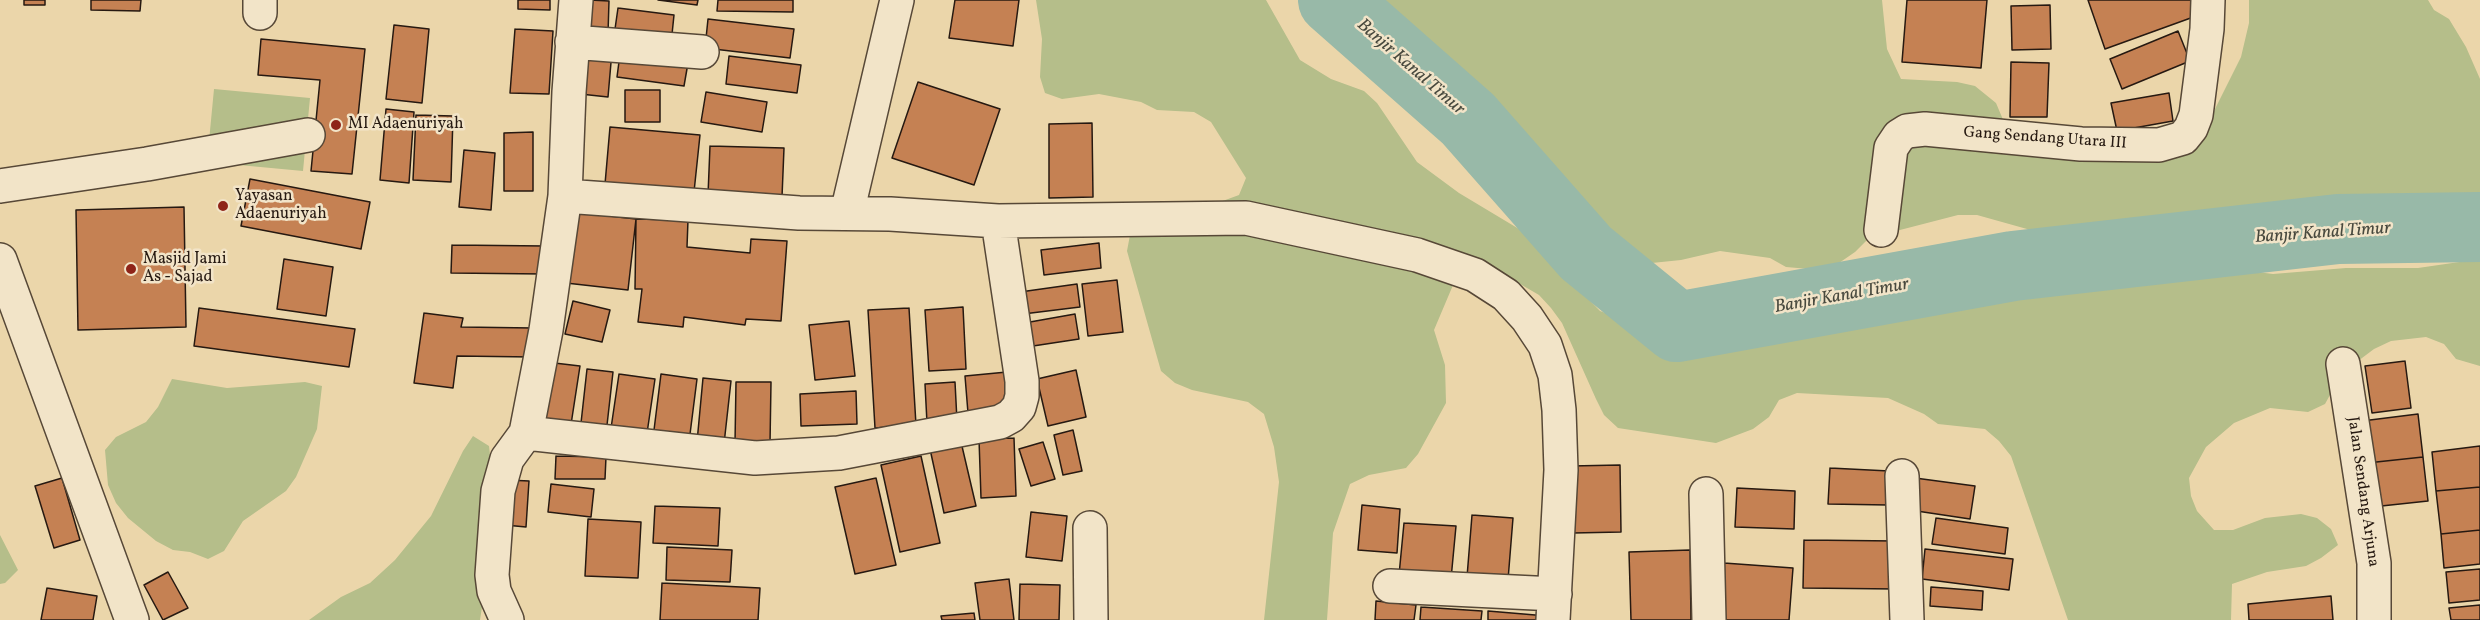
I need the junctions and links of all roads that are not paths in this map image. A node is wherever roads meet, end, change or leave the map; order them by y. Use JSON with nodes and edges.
{"nodes":[{"id":1,"x":576,"y":0,"type":"edge"},
{"id":2,"x":897,"y":0,"type":"edge"},
{"id":3,"x":2208,"y":0,"type":"edge"},
{"id":4,"x":572,"y":42,"type":"junction"},
{"id":5,"x":702,"y":52,"type":"dead end"},
{"id":6,"x":308,"y":135,"type":"dead end"},
{"id":7,"x":0,"y":186,"type":"edge"},
{"id":8,"x":565,"y":196,"type":"junction"},
{"id":9,"x":848,"y":213,"type":"junction"},
{"id":10,"x":998,"y":221,"type":"junction"},
{"id":11,"x":1881,"y":230,"type":"dead end"},
{"id":12,"x":0,"y":260,"type":"edge"},
{"id":13,"x":2343,"y":364,"type":"dead end"},
{"id":14,"x":526,"y":433,"type":"junction"},
{"id":15,"x":1902,"y":476,"type":"dead end"},
{"id":16,"x":1706,"y":494,"type":"dead end"},
{"id":17,"x":1090,"y":528,"type":"dead end"},
{"id":18,"x":1390,"y":586,"type":"dead end"},
{"id":19,"x":1554,"y":607,"type":"edge"},
{"id":20,"x":132,"y":620,"type":"edge"},
{"id":21,"x":507,"y":620,"type":"edge"},
{"id":22,"x":1091,"y":620,"type":"edge"},
{"id":23,"x":1709,"y":620,"type":"edge"},
{"id":24,"x":1907,"y":620,"type":"edge"},
{"id":25,"x":2374,"y":620,"type":"edge"}],
"edges":[{"from":1,"to":4,"type":"street"},
{"from":2,"to":9,"type":"street"},
{"from":3,"to":11,"type":"street","name":"Gang Sendang Utara III"},
{"from":4,"to":5,"type":"street"},
{"from":4,"to":8,"type":"street"},
{"from":6,"to":7,"type":"street"},
{"from":8,"to":9,"type":"street"},
{"from":8,"to":14,"type":"street"},
{"from":9,"to":10,"type":"street"},
{"from":10,"to":14,"type":"street"},
{"from":10,"to":19,"type":"street"},
{"from":12,"to":20,"type":"street"},
{"from":13,"to":25,"type":"street","name":"Jalan Sendang Arjuna"},
{"from":14,"to":21,"type":"street"},
{"from":15,"to":24,"type":"street"},
{"from":16,"to":23,"type":"street"},
{"from":17,"to":22,"type":"street"},
{"from":18,"to":19,"type":"street"}]}
